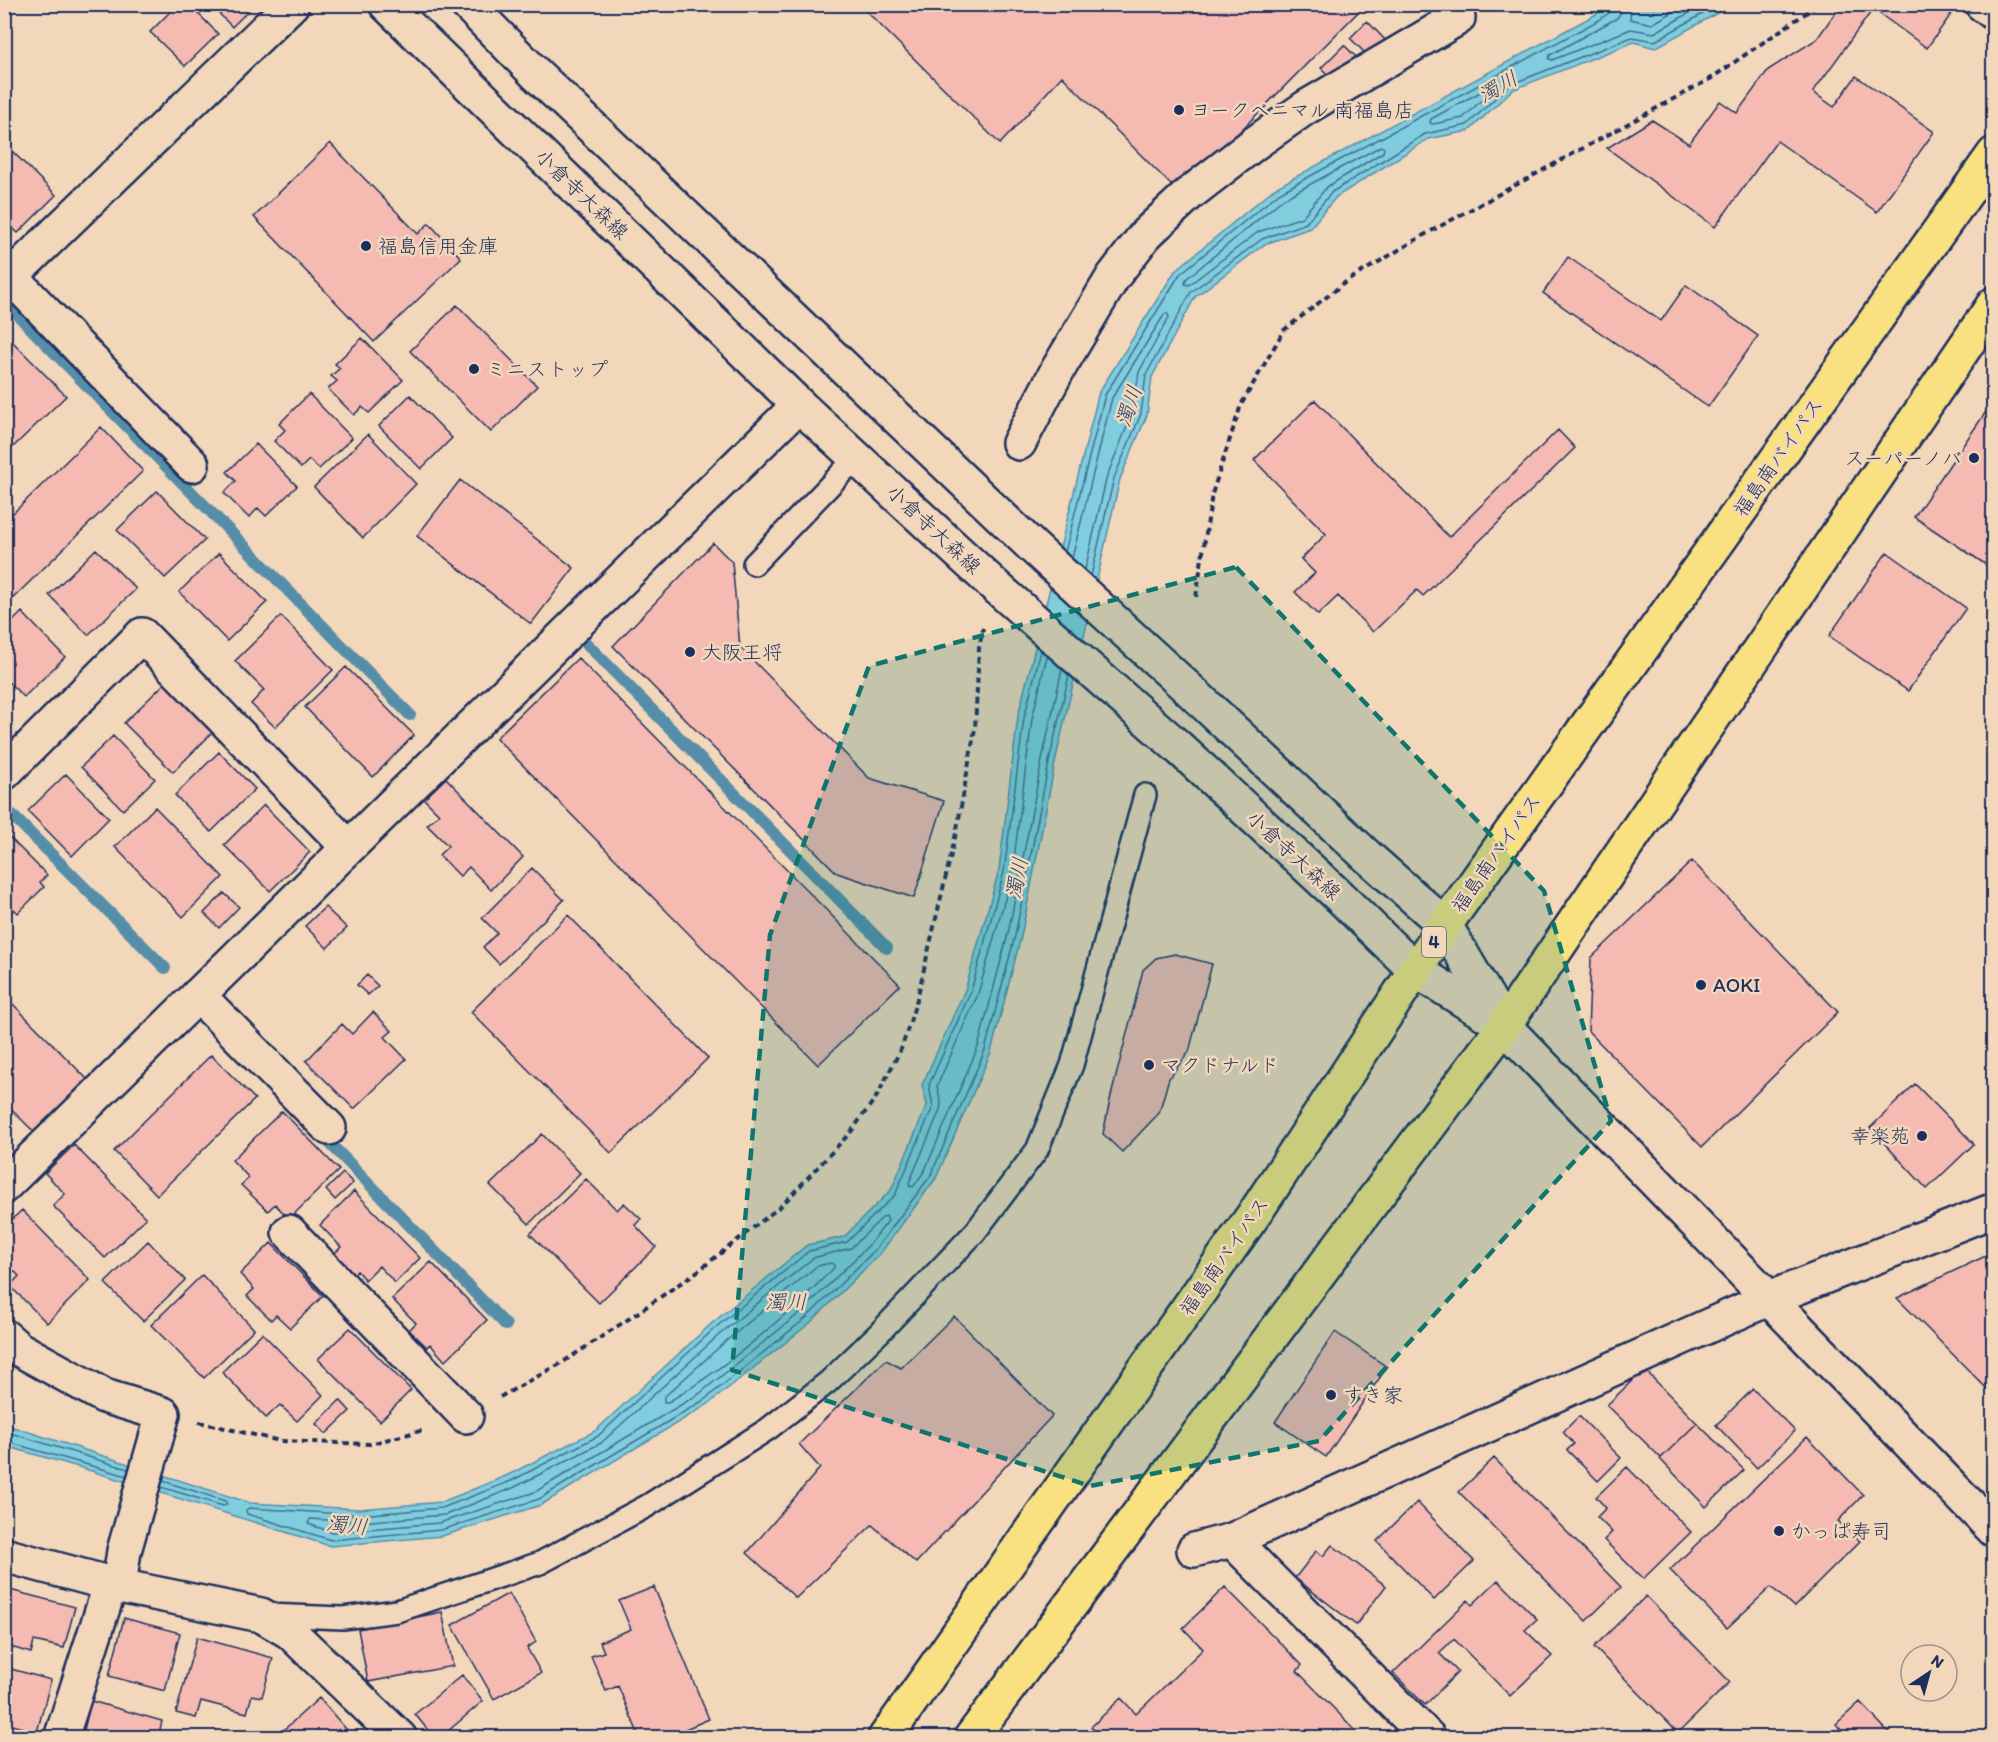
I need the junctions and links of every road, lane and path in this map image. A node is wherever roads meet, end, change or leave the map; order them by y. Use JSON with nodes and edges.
{"nodes":[{"id":1,"x":292,"y":4,"type":"edge"},
{"id":2,"x":386,"y":4,"type":"edge"},
{"id":3,"x":467,"y":4,"type":"edge"},
{"id":4,"x":1446,"y":4,"type":"edge"},
{"id":5,"x":1819,"y":4,"type":"edge"},
{"id":6,"x":1982,"y":4,"type":"edge"},
{"id":7,"x":1994,"y":13,"type":"edge"},
{"id":8,"x":1994,"y":154,"type":"edge"},
{"id":9,"x":8,"y":280,"type":"edge"},
{"id":10,"x":1994,"y":304,"type":"edge"},
{"id":11,"x":799,"y":405,"type":"junction"},
{"id":12,"x":1019,"y":443,"type":"dead end"},
{"id":13,"x":856,"y":458,"type":"junction"},
{"id":14,"x":192,"y":465,"type":"dead end"},
{"id":15,"x":754,"y":564,"type":"dead end"},
{"id":16,"x":1001,"y":590,"type":"junction"},
{"id":17,"x":1196,"y":597,"type":"dead end"},
{"id":18,"x":4,"y":773,"type":"edge"},
{"id":19,"x":1145,"y":795,"type":"dead end"},
{"id":20,"x":348,"y":848,"type":"junction"},
{"id":21,"x":1445,"y":925,"type":"junction"},
{"id":22,"x":1415,"y":970,"type":"junction"},
{"id":23,"x":198,"y":995,"type":"junction"},
{"id":24,"x":1504,"y":1026,"type":"junction"},
{"id":25,"x":329,"y":1128,"type":"dead end"},
{"id":26,"x":4,"y":1186,"type":"edge"},
{"id":27,"x":1994,"y":1210,"type":"edge"},
{"id":28,"x":289,"y":1232,"type":"dead end"},
{"id":29,"x":1768,"y":1299,"type":"junction"},
{"id":30,"x":4,"y":1336,"type":"edge"},
{"id":31,"x":466,"y":1416,"type":"junction"},
{"id":32,"x":159,"y":1426,"type":"junction"},
{"id":33,"x":1994,"y":1530,"type":"edge"},
{"id":34,"x":1232,"y":1540,"type":"junction"},
{"id":35,"x":1194,"y":1550,"type":"dead end"},
{"id":36,"x":4,"y":1556,"type":"edge"},
{"id":37,"x":115,"y":1585,"type":"junction"},
{"id":38,"x":261,"y":1615,"type":"junction"},
{"id":39,"x":61,"y":1737,"type":"edge"},
{"id":40,"x":400,"y":1737,"type":"edge"},
{"id":41,"x":885,"y":1737,"type":"edge"},
{"id":42,"x":971,"y":1737,"type":"edge"},
{"id":43,"x":1429,"y":1737,"type":"edge"}],
"edges":[{"from":1,"to":9,"type":"street"},
{"from":2,"to":11,"type":"street","name":"小倉寺大森線"},
{"from":3,"to":21,"type":"street"},
{"from":4,"to":12,"type":"street"},
{"from":5,"to":17,"type":"path"},
{"from":6,"to":7,"type":"street"},
{"from":8,"to":21,"type":"highway","name":"福島南バイパス","number":"4"},
{"from":9,"to":14,"type":"street"},
{"from":10,"to":24,"type":"highway"},
{"from":11,"to":13,"type":"street","name":"小倉寺大森線"},
{"from":11,"to":20,"type":"street"},
{"from":13,"to":15,"type":"lane"},
{"from":13,"to":16,"type":"street","name":"小倉寺大森線"},
{"from":16,"to":22,"type":"street","name":"小倉寺大森線"},
{"from":16,"to":31,"type":"path"},
{"from":18,"to":20,"type":"street"},
{"from":19,"to":38,"type":"lane"},
{"from":20,"to":23,"type":"street"},
{"from":21,"to":22,"type":"highway","name":"福島南バイパス","number":"4"},
{"from":21,"to":24,"type":"street"},
{"from":22,"to":24,"type":"street","name":"小倉寺大森線"},
{"from":22,"to":41,"type":"highway","name":"福島南バイパス","number":"4"},
{"from":23,"to":25,"type":"street"},
{"from":23,"to":26,"type":"street"},
{"from":24,"to":29,"type":"street"},
{"from":24,"to":42,"type":"highway"},
{"from":27,"to":29,"type":"street"},
{"from":28,"to":31,"type":"street"},
{"from":29,"to":33,"type":"street"},
{"from":29,"to":34,"type":"street"},
{"from":30,"to":32,"type":"street"},
{"from":31,"to":32,"type":"path"},
{"from":32,"to":37,"type":"street"},
{"from":34,"to":35,"type":"street"},
{"from":34,"to":43,"type":"street"},
{"from":36,"to":37,"type":"street"},
{"from":37,"to":38,"type":"street"},
{"from":37,"to":39,"type":"street"},
{"from":38,"to":40,"type":"street"}]}
